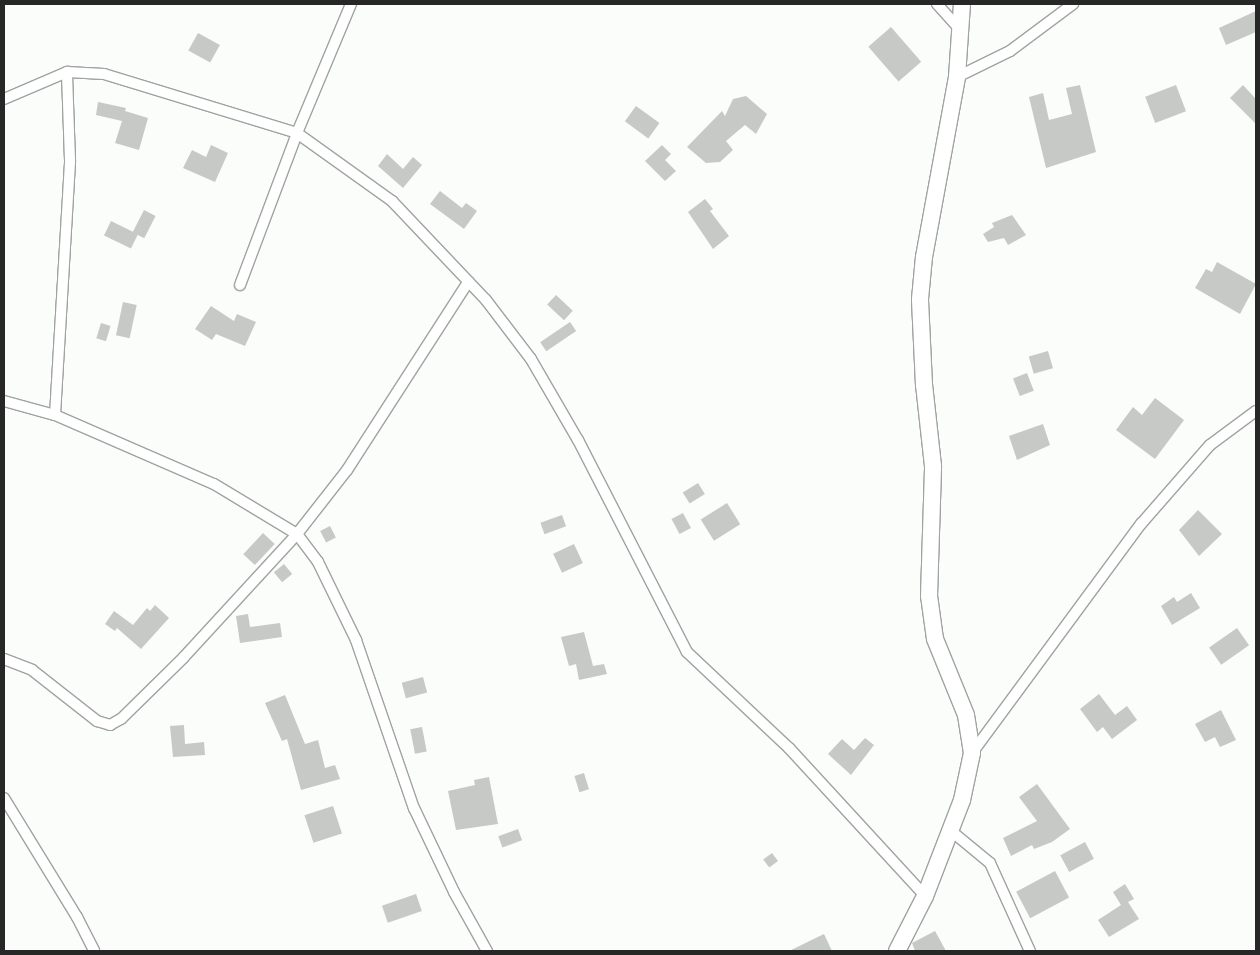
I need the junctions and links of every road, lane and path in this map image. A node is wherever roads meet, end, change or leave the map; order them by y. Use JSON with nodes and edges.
{"nodes":[{"id":1,"x":351,"y":4,"type":"edge"},
{"id":2,"x":937,"y":4,"type":"edge"},
{"id":3,"x":962,"y":4,"type":"edge"},
{"id":4,"x":1073,"y":4,"type":"edge"},
{"id":5,"x":962,"y":32,"type":"junction"},
{"id":6,"x":67,"y":72,"type":"junction"},
{"id":7,"x":957,"y":77,"type":"junction"},
{"id":8,"x":4,"y":99,"type":"edge"},
{"id":9,"x":297,"y":133,"type":"junction"},
{"id":10,"x":468,"y":282,"type":"junction"},
{"id":11,"x":240,"y":285,"type":"dead end"},
{"id":12,"x":4,"y":401,"type":"edge"},
{"id":13,"x":1256,"y":411,"type":"edge"},
{"id":14,"x":55,"y":415,"type":"junction"},
{"id":15,"x":297,"y":534,"type":"junction"},
{"id":16,"x":4,"y":659,"type":"edge"},
{"id":17,"x":972,"y":753,"type":"junction"},
{"id":18,"x":4,"y":798,"type":"edge"},
{"id":19,"x":950,"y":830,"type":"junction"},
{"id":20,"x":926,"y":896,"type":"junction"},
{"id":21,"x":94,"y":951,"type":"edge"},
{"id":22,"x":487,"y":951,"type":"edge"},
{"id":23,"x":897,"y":951,"type":"edge"},
{"id":24,"x":1030,"y":951,"type":"edge"}],
"edges":[{"from":1,"to":9,"type":"street"},
{"from":2,"to":5,"type":"street"},
{"from":3,"to":5,"type":"highway"},
{"from":4,"to":7,"type":"street"},
{"from":5,"to":7,"type":"highway"},
{"from":6,"to":8,"type":"street"},
{"from":6,"to":9,"type":"street"},
{"from":6,"to":14,"type":"street"},
{"from":7,"to":17,"type":"highway"},
{"from":9,"to":10,"type":"street"},
{"from":9,"to":11,"type":"street"},
{"from":10,"to":15,"type":"street"},
{"from":10,"to":20,"type":"street"},
{"from":12,"to":14,"type":"street"},
{"from":13,"to":17,"type":"street"},
{"from":14,"to":15,"type":"street"},
{"from":15,"to":16,"type":"street"},
{"from":15,"to":22,"type":"street"},
{"from":17,"to":19,"type":"highway"},
{"from":18,"to":21,"type":"street"},
{"from":19,"to":20,"type":"highway"},
{"from":19,"to":24,"type":"street"},
{"from":20,"to":23,"type":"highway"}]}
